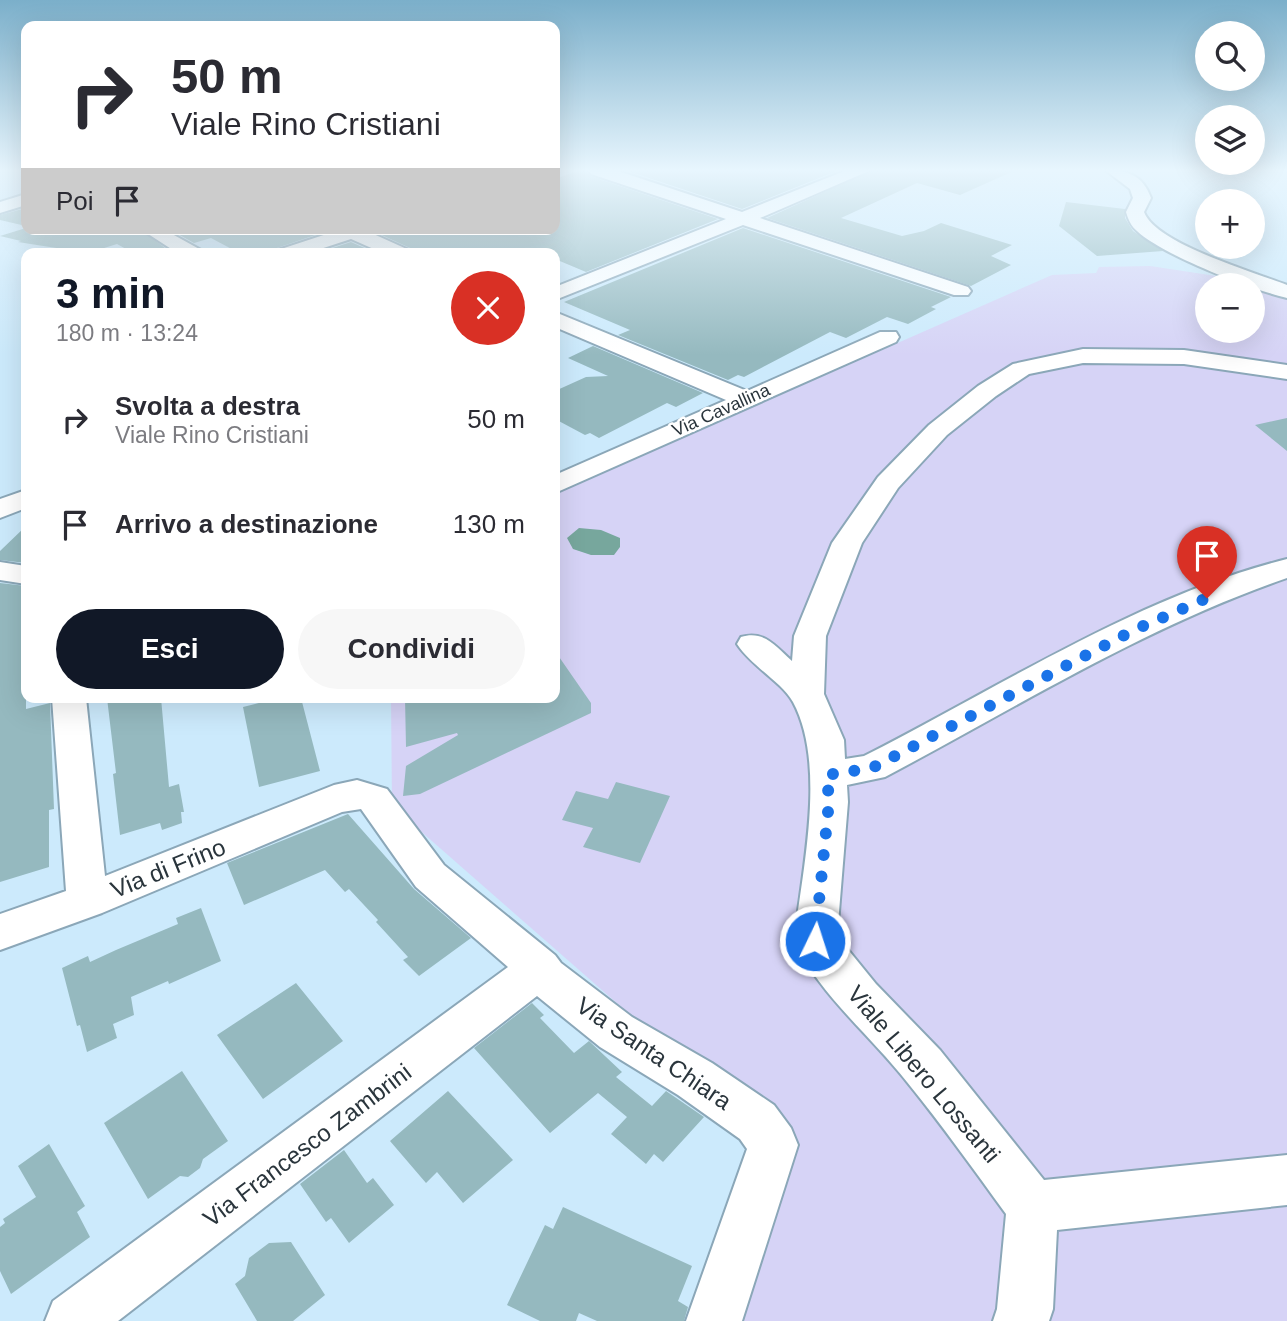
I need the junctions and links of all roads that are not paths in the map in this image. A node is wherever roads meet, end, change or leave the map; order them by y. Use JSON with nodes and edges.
{"nodes":[{"id":1,"x":713,"y":232,"type":"edge"},
{"id":2,"x":784,"y":232,"type":"edge"},
{"id":3,"x":1147,"y":232,"type":"edge"},
{"id":4,"x":161,"y":235,"type":"edge"},
{"id":5,"x":344,"y":235,"type":"edge"},
{"id":6,"x":365,"y":235,"type":"edge"},
{"id":7,"x":184,"y":248,"type":"edge"},
{"id":8,"x":304,"y":248,"type":"edge"},
{"id":9,"x":390,"y":248,"type":"edge"},
{"id":10,"x":560,"y":291,"type":"edge"},
{"id":11,"x":961,"y":291,"type":"dead end"},
{"id":12,"x":1287,"y":292,"type":"edge"},
{"id":13,"x":560,"y":321,"type":"edge"},
{"id":14,"x":888,"y":337,"type":"dead end"},
{"id":15,"x":1287,"y":372,"type":"edge"},
{"id":16,"x":745,"y":399,"type":"junction"},
{"id":17,"x":561,"y":475,"type":"edge"},
{"id":18,"x":21,"y":500,"type":"edge"},
{"id":19,"x":0,"y":510,"type":"edge"},
{"id":20,"x":1287,"y":568,"type":"edge"},
{"id":21,"x":0,"y":571,"type":"edge"},
{"id":22,"x":21,"y":574,"type":"edge"},
{"id":23,"x":753,"y":644,"type":"dead end"},
{"id":24,"x":807,"y":694,"type":"junction"},
{"id":25,"x":69,"y":703,"type":"edge"},
{"id":26,"x":827,"y":775,"type":"junction"},
{"id":27,"x":334,"y":799,"type":"joint"},
{"id":28,"x":86,"y":901,"type":"junction"},
{"id":29,"x":0,"y":932,"type":"edge"},
{"id":30,"x":540,"y":968,"type":"junction"},
{"id":31,"x":1287,"y":1180,"type":"edge"},
{"id":32,"x":1033,"y":1207,"type":"junction"},
{"id":33,"x":73,"y":1321,"type":"edge"},
{"id":34,"x":715,"y":1321,"type":"edge"},
{"id":35,"x":1021,"y":1321,"type":"edge"}],
"edges":[{"from":1,"to":10,"type":"street"},
{"from":2,"to":11,"type":"street"},
{"from":3,"to":12,"type":"street"},
{"from":4,"to":7,"type":"street"},
{"from":5,"to":8,"type":"street"},
{"from":6,"to":9,"type":"street"},
{"from":13,"to":16,"type":"street"},
{"from":14,"to":16,"type":"street","name":"Via Cavallina"},
{"from":15,"to":24,"type":"street"},
{"from":16,"to":17,"type":"street","name":"Via Cavallina"},
{"from":18,"to":19,"type":"street"},
{"from":20,"to":26,"type":"street"},
{"from":21,"to":22,"type":"street"},
{"from":23,"to":24,"type":"street","name":"Viale Libero Lossanti"},
{"from":24,"to":26,"type":"street","name":"Viale Libero Lossanti"},
{"from":25,"to":28,"type":"street"},
{"from":26,"to":32,"type":"street","name":"Viale Libero Lossanti"},
{"from":27,"to":28,"type":"street","name":"Via di Frino"},
{"from":27,"to":30,"type":"street","name":"Via Santa Chiara"},
{"from":28,"to":29,"type":"street","name":"Via di Frino"},
{"from":30,"to":33,"type":"street","name":"Via Francesco Zambrini"},
{"from":30,"to":34,"type":"street","name":"Via Santa Chiara"},
{"from":31,"to":32,"type":"street"},
{"from":32,"to":35,"type":"street"}]}
